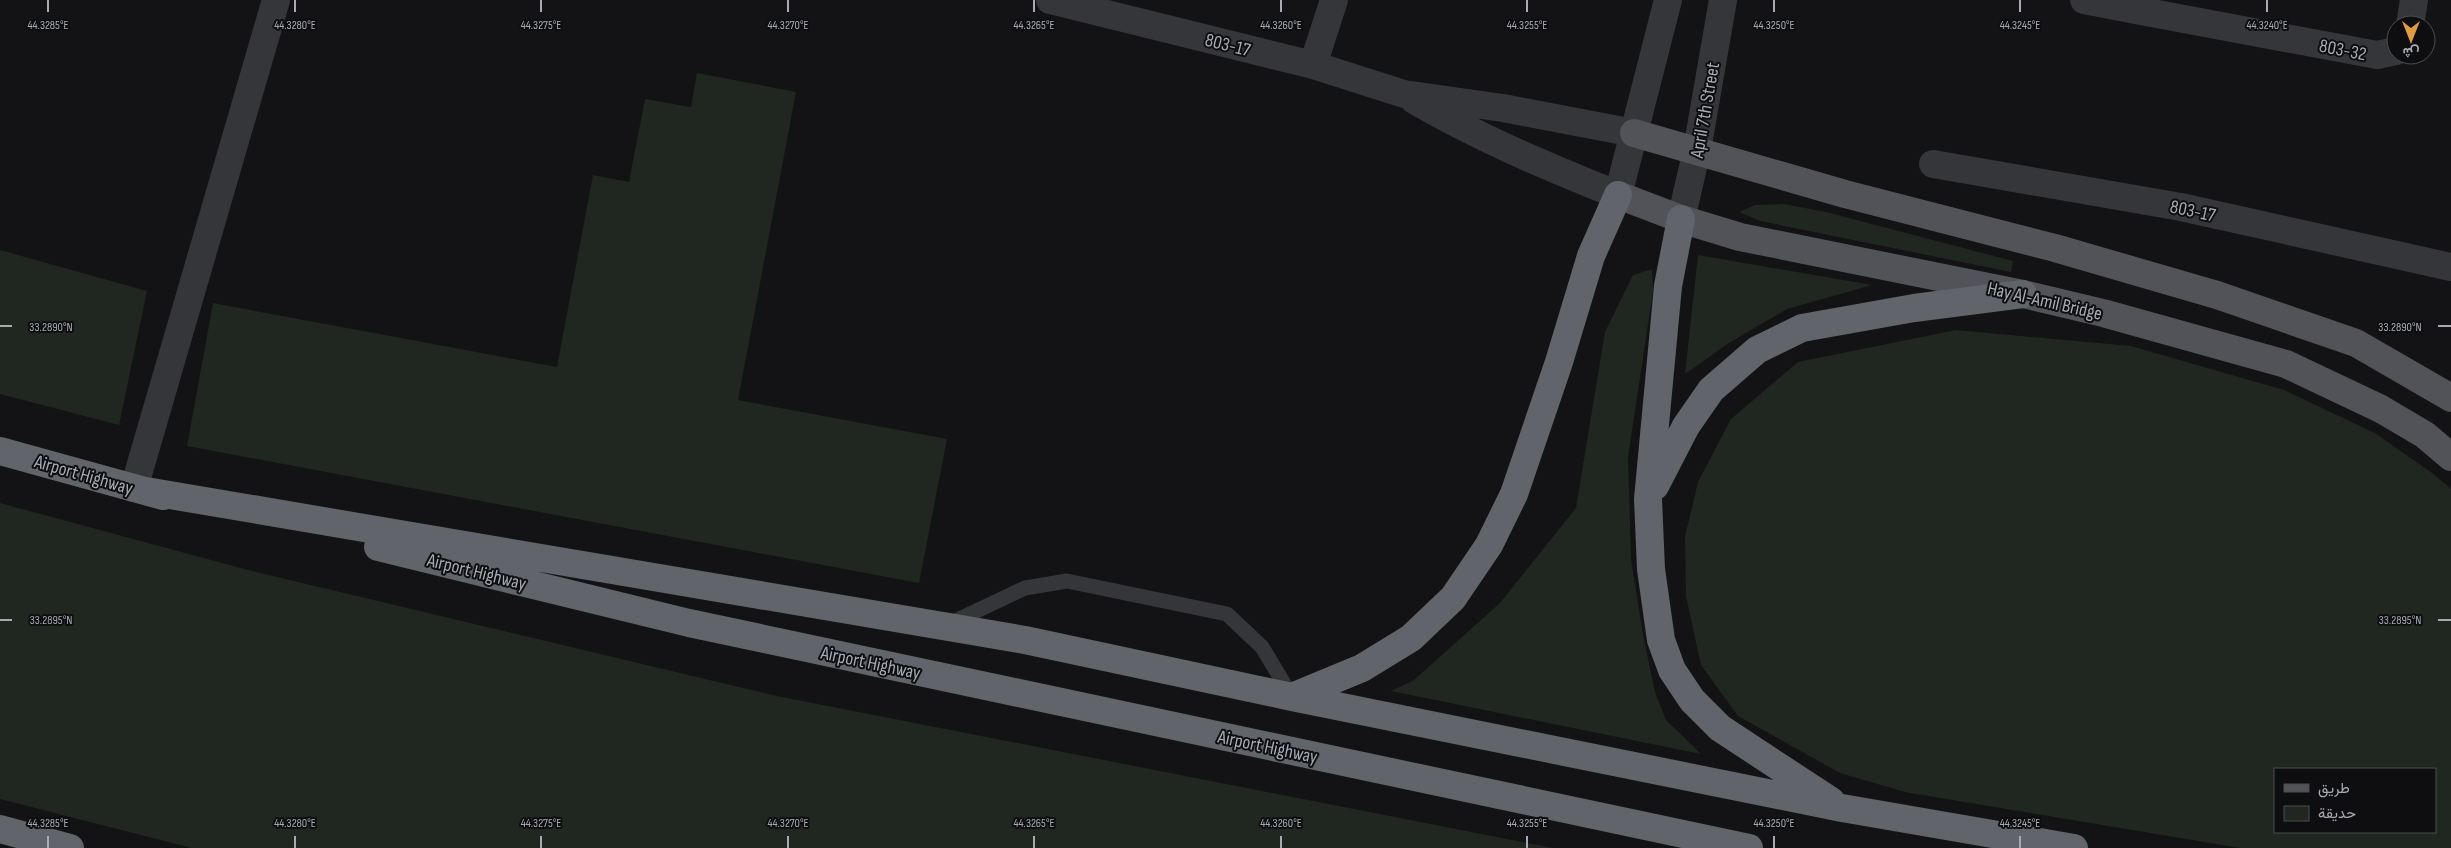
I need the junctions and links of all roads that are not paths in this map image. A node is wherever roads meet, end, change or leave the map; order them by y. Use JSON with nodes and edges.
{"nodes":[{"id":1,"x":276,"y":0,"type":"edge"},
{"id":2,"x":1050,"y":0,"type":"edge"},
{"id":3,"x":1334,"y":0,"type":"edge"},
{"id":4,"x":1668,"y":0,"type":"edge"},
{"id":5,"x":1723,"y":0,"type":"edge"},
{"id":6,"x":2084,"y":0,"type":"edge"},
{"id":7,"x":2414,"y":0,"type":"edge"},
{"id":8,"x":2142,"y":6,"type":"edge"},
{"id":9,"x":2412,"y":15,"type":"edge"},
{"id":10,"x":2386,"y":53,"type":"edge"},
{"id":11,"x":1313,"y":64,"type":"junction"},
{"id":12,"x":1404,"y":94,"type":"junction"},
{"id":13,"x":1634,"y":133,"type":"junction"},
{"id":14,"x":1698,"y":150,"type":"junction"},
{"id":15,"x":1933,"y":164,"type":"dead end"},
{"id":16,"x":1618,"y":195,"type":"junction"},
{"id":17,"x":1681,"y":220,"type":"junction"},
{"id":18,"x":2451,"y":267,"type":"edge"},
{"id":19,"x":2023,"y":294,"type":"junction"},
{"id":20,"x":2451,"y":398,"type":"edge"},
{"id":21,"x":0,"y":451,"type":"edge"},
{"id":22,"x":2451,"y":457,"type":"edge"},
{"id":23,"x":140,"y":490,"type":"junction"},
{"id":24,"x":1648,"y":499,"type":"junction"},
{"id":25,"x":944,"y":626,"type":"junction"},
{"id":26,"x":1292,"y":697,"type":"junction"},
{"id":27,"x":1842,"y":808,"type":"junction"},
{"id":28,"x":0,"y":829,"type":"edge"},
{"id":29,"x":70,"y":848,"type":"edge"},
{"id":30,"x":1749,"y":848,"type":"edge"},
{"id":31,"x":2074,"y":848,"type":"edge"}],
"edges":[{"from":1,"to":23,"type":"street"},
{"from":2,"to":11,"type":"street","name":"803-17"},
{"from":3,"to":11,"type":"street"},
{"from":4,"to":13,"type":"street"},
{"from":5,"to":14,"type":"street","name":"April 7th Street"},
{"from":6,"to":8,"type":"street","name":"803-32"},
{"from":7,"to":9,"type":"street"},
{"from":8,"to":10,"type":"street","name":"803-32"},
{"from":11,"to":12,"type":"street","name":"803-17"},
{"from":12,"to":13,"type":"street","name":"803-17"},
{"from":12,"to":16,"type":"street","name":"803-17"},
{"from":13,"to":14,"type":"main road"},
{"from":13,"to":16,"type":"street"},
{"from":14,"to":17,"type":"street","name":"April 7th Street"},
{"from":14,"to":20,"type":"main road"},
{"from":15,"to":18,"type":"street","name":"803-17"},
{"from":16,"to":17,"type":"main road","name":"Hay Al-Amil Bridge"},
{"from":16,"to":26,"type":"highway"},
{"from":17,"to":19,"type":"main road","name":"Hay Al-Amil Bridge"},
{"from":17,"to":24,"type":"highway"},
{"from":19,"to":22,"type":"main road","name":"Hay Al-Amil Bridge"},
{"from":19,"to":24,"type":"highway"},
{"from":21,"to":23,"type":"highway","name":"Airport Highway"},
{"from":23,"to":25,"type":"highway"},
{"from":23,"to":30,"type":"highway","name":"Airport Highway"},
{"from":24,"to":27,"type":"highway"},
{"from":25,"to":26,"type":"highway"},
{"from":25,"to":26,"type":"lane"},
{"from":26,"to":27,"type":"highway"},
{"from":27,"to":31,"type":"highway"},
{"from":28,"to":29,"type":"highway"}]}
